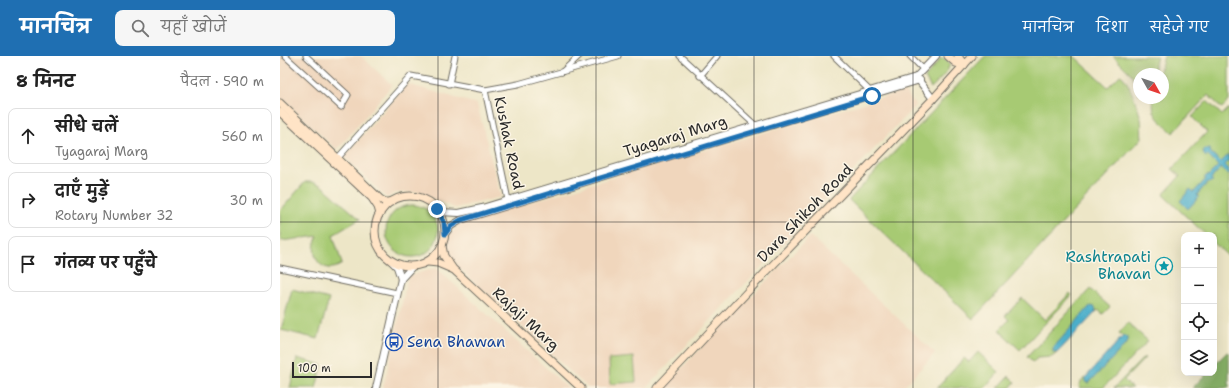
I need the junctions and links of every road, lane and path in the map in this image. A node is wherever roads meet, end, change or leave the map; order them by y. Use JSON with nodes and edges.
{"nodes":[{"id":1,"x":285,"y":56,"type":"edge"},
{"id":2,"x":306,"y":56,"type":"edge"},
{"id":3,"x":455,"y":56,"type":"edge"},
{"id":4,"x":579,"y":56,"type":"edge"},
{"id":5,"x":618,"y":56,"type":"edge"},
{"id":6,"x":680,"y":56,"type":"edge"},
{"id":7,"x":717,"y":56,"type":"edge"},
{"id":8,"x":834,"y":56,"type":"edge"},
{"id":9,"x":910,"y":56,"type":"edge"},
{"id":10,"x":936,"y":56,"type":"edge"},
{"id":11,"x":948,"y":56,"type":"edge"},
{"id":12,"x":958,"y":56,"type":"edge"},
{"id":13,"x":972,"y":56,"type":"edge"},
{"id":14,"x":964,"y":66,"type":"junction"},
{"id":15,"x":923,"y":69,"type":"junction"},
{"id":16,"x":562,"y":73,"type":"junction"},
{"id":17,"x":700,"y":76,"type":"junction"},
{"id":18,"x":918,"y":78,"type":"junction"},
{"id":19,"x":449,"y":84,"type":"junction"},
{"id":20,"x":485,"y":90,"type":"junction"},
{"id":21,"x":870,"y":91,"type":"junction"},
{"id":22,"x":933,"y":99,"type":"junction"},
{"id":23,"x":280,"y":103,"type":"edge"},
{"id":24,"x":280,"y":112,"type":"edge"},
{"id":25,"x":755,"y":125,"type":"junction"},
{"id":26,"x":335,"y":160,"type":"junction"},
{"id":27,"x":508,"y":200,"type":"junction"},
{"id":28,"x":391,"y":202,"type":"junction"},
{"id":29,"x":440,"y":212,"type":"junction"},
{"id":30,"x":380,"y":214,"type":"junction"},
{"id":31,"x":445,"y":234,"type":"junction"},
{"id":32,"x":442,"y":246,"type":"junction"},
{"id":33,"x":392,"y":262,"type":"junction"},
{"id":34,"x":428,"y":262,"type":"junction"},
{"id":35,"x":412,"y":266,"type":"junction"},
{"id":36,"x":280,"y":268,"type":"edge"},
{"id":37,"x":453,"y":269,"type":"junction"},
{"id":38,"x":401,"y":278,"type":"junction"},
{"id":39,"x":397,"y":293,"type":"junction"},
{"id":40,"x":376,"y":388,"type":"edge"},
{"id":41,"x":581,"y":388,"type":"edge"},
{"id":42,"x":657,"y":388,"type":"edge"}],
"edges":[{"from":1,"to":2,"type":"street"},
{"from":3,"to":19,"type":"street"},
{"from":4,"to":16,"type":"street"},
{"from":5,"to":16,"type":"street"},
{"from":6,"to":17,"type":"street"},
{"from":7,"to":17,"type":"street"},
{"from":8,"to":21,"type":"street"},
{"from":9,"to":15,"type":"street"},
{"from":10,"to":15,"type":"street"},
{"from":11,"to":14,"type":"main road"},
{"from":12,"to":14,"type":"main road"},
{"from":13,"to":14,"type":"main road","name":"Dara Shikoh Road"},
{"from":14,"to":22,"type":"main road","name":"Dara Shikoh Road"},
{"from":15,"to":18,"type":"street"},
{"from":16,"to":20,"type":"street"},
{"from":17,"to":25,"type":"street"},
{"from":18,"to":21,"type":"street","name":"Tyagaraj Marg"},
{"from":18,"to":22,"type":"street"},
{"from":18,"to":31,"type":"street","name":"Tyagaraj Marg"},
{"from":19,"to":20,"type":"street"},
{"from":19,"to":26,"type":"street"},
{"from":20,"to":27,"type":"street","name":"Kushak Road"},
{"from":21,"to":25,"type":"street","name":"Tyagaraj Marg"},
{"from":22,"to":42,"type":"main road","name":"Dara Shikoh Road"},
{"from":23,"to":26,"type":"main road"},
{"from":24,"to":26,"type":"main road"},
{"from":25,"to":27,"type":"street","name":"Tyagaraj Marg"},
{"from":26,"to":28,"type":"main road"},
{"from":26,"to":30,"type":"main road"},
{"from":27,"to":29,"type":"street","name":"Tyagaraj Marg"},
{"from":28,"to":29,"type":"main road"},
{"from":28,"to":30,"type":"main road"},
{"from":29,"to":31,"type":"main road"},
{"from":30,"to":33,"type":"main road"},
{"from":31,"to":32,"type":"main road"},
{"from":32,"to":34,"type":"main road"},
{"from":32,"to":37,"type":"main road","name":"Rajaji Marg"},
{"from":33,"to":35,"type":"main road"},
{"from":33,"to":38,"type":"street"},
{"from":34,"to":35,"type":"main road"},
{"from":34,"to":37,"type":"main road","name":"Rajaji Marg"},
{"from":35,"to":38,"type":"street"},
{"from":36,"to":39,"type":"street"},
{"from":37,"to":41,"type":"main road","name":"Rajaji Marg"},
{"from":38,"to":39,"type":"street"},
{"from":39,"to":40,"type":"street"}]}
